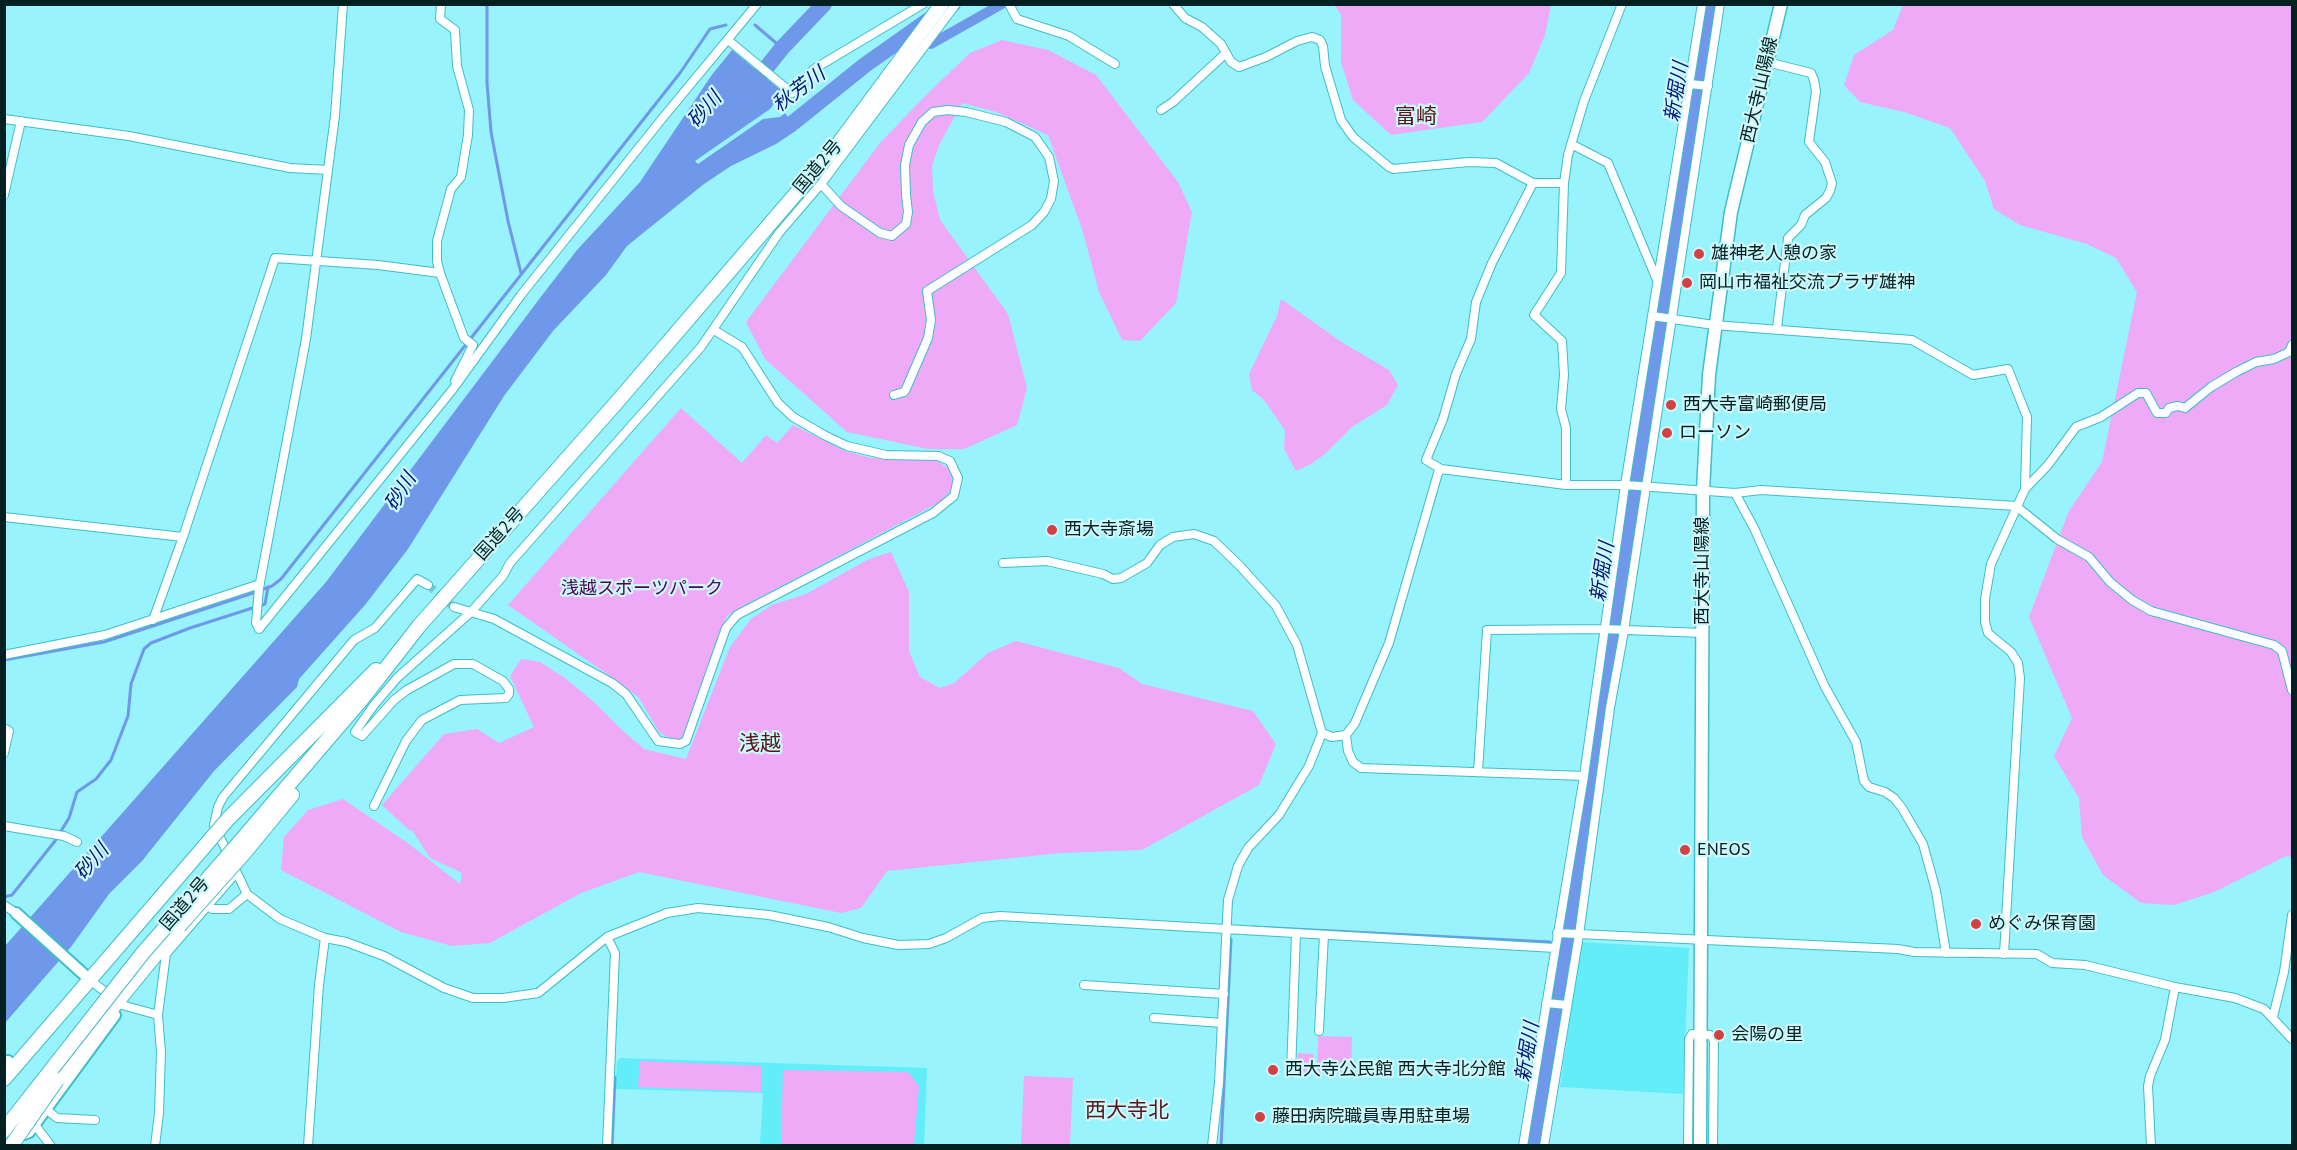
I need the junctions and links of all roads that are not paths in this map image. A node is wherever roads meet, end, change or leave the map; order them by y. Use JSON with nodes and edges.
{"nodes":[{"id":1,"x":344,"y":4,"type":"edge"},
{"id":2,"x":441,"y":4,"type":"edge"},
{"id":3,"x":757,"y":4,"type":"edge"},
{"id":4,"x":923,"y":4,"type":"edge"},
{"id":5,"x":942,"y":4,"type":"edge"},
{"id":6,"x":956,"y":4,"type":"edge"},
{"id":7,"x":1173,"y":4,"type":"edge"},
{"id":8,"x":1622,"y":4,"type":"edge"},
{"id":9,"x":1702,"y":4,"type":"edge"},
{"id":10,"x":1720,"y":4,"type":"edge"},
{"id":11,"x":1781,"y":4,"type":"edge"},
{"id":12,"x":1009,"y":6,"type":"edge"},
{"id":13,"x":728,"y":40,"type":"junction"},
{"id":14,"x":1226,"y":53,"type":"junction"},
{"id":15,"x":1767,"y":62,"type":"junction"},
{"id":16,"x":1116,"y":64,"type":"dead end"},
{"id":17,"x":1692,"y":84,"type":"junction"},
{"id":18,"x":1707,"y":85,"type":"junction"},
{"id":19,"x":1161,"y":110,"type":"dead end"},
{"id":20,"x":4,"y":119,"type":"edge"},
{"id":21,"x":21,"y":121,"type":"junction"},
{"id":22,"x":1571,"y":144,"type":"junction"},
{"id":23,"x":840,"y":150,"type":"junction"},
{"id":24,"x":328,"y":170,"type":"junction"},
{"id":25,"x":1533,"y":183,"type":"junction"},
{"id":26,"x":1564,"y":183,"type":"junction"},
{"id":27,"x":821,"y":184,"type":"junction"},
{"id":28,"x":4,"y":195,"type":"edge"},
{"id":29,"x":316,"y":260,"type":"junction"},
{"id":30,"x":440,"y":273,"type":"junction"},
{"id":31,"x":1657,"y":280,"type":"junction"},
{"id":32,"x":1654,"y":316,"type":"junction"},
{"id":33,"x":1670,"y":319,"type":"junction"},
{"id":34,"x":1714,"y":325,"type":"junction"},
{"id":35,"x":1777,"y":328,"type":"junction"},
{"id":36,"x":714,"y":330,"type":"junction"},
{"id":37,"x":2292,"y":345,"type":"edge"},
{"id":38,"x":453,"y":389,"type":"junction"},
{"id":39,"x":894,"y":395,"type":"dead end"},
{"id":40,"x":1441,"y":469,"type":"junction"},
{"id":41,"x":1566,"y":485,"type":"junction"},
{"id":42,"x":1627,"y":485,"type":"junction"},
{"id":43,"x":1644,"y":487,"type":"junction"},
{"id":44,"x":2025,"y":489,"type":"junction"},
{"id":45,"x":1703,"y":491,"type":"junction"},
{"id":46,"x":1735,"y":493,"type":"junction"},
{"id":47,"x":2016,"y":506,"type":"junction"},
{"id":48,"x":4,"y":517,"type":"edge"},
{"id":49,"x":183,"y":537,"type":"junction"},
{"id":50,"x":1003,"y":563,"type":"dead end"},
{"id":51,"x":428,"y":585,"type":"dead end"},
{"id":52,"x":259,"y":586,"type":"junction"},
{"id":53,"x":454,"y":607,"type":"tunnel mouth"},
{"id":54,"x":471,"y":612,"type":"junction"},
{"id":55,"x":153,"y":620,"type":"junction"},
{"id":56,"x":419,"y":626,"type":"junction"},
{"id":57,"x":1605,"y":629,"type":"junction"},
{"id":58,"x":1622,"y":630,"type":"junction"},
{"id":59,"x":1702,"y":633,"type":"junction"},
{"id":60,"x":4,"y":655,"type":"edge"},
{"id":61,"x":2292,"y":690,"type":"edge"},
{"id":62,"x":1594,"y":707,"type":"junction"},
{"id":63,"x":1609,"y":708,"type":"junction"},
{"id":64,"x":4,"y":728,"type":"edge"},
{"id":65,"x":1322,"y":733,"type":"junction"},
{"id":66,"x":1346,"y":735,"type":"junction"},
{"id":67,"x":4,"y":753,"type":"edge"},
{"id":68,"x":1478,"y":772,"type":"junction"},
{"id":69,"x":1584,"y":776,"type":"junction"},
{"id":70,"x":374,"y":806,"type":"dead end"},
{"id":71,"x":4,"y":826,"type":"edge"},
{"id":72,"x":77,"y":842,"type":"dead end"},
{"id":73,"x":241,"y":848,"type":"junction"},
{"id":74,"x":236,"y":873,"type":"junction"},
{"id":75,"x":247,"y":894,"type":"junction"},
{"id":76,"x":4,"y":905,"type":"edge"},
{"id":77,"x":208,"y":906,"type":"junction"},
{"id":78,"x":2292,"y":915,"type":"edge"},
{"id":79,"x":20,"y":916,"type":"joint"},
{"id":80,"x":1227,"y":929,"type":"junction"},
{"id":81,"x":1296,"y":933,"type":"junction"},
{"id":82,"x":1560,"y":933,"type":"junction"},
{"id":83,"x":1324,"y":935,"type":"junction"},
{"id":84,"x":1576,"y":935,"type":"junction"},
{"id":85,"x":2291,"y":936,"type":"edge"},
{"id":86,"x":607,"y":937,"type":"junction"},
{"id":87,"x":325,"y":938,"type":"junction"},
{"id":88,"x":1701,"y":940,"type":"junction"},
{"id":89,"x":1555,"y":948,"type":"junction"},
{"id":90,"x":1946,"y":953,"type":"junction"},
{"id":91,"x":2004,"y":954,"type":"junction"},
{"id":92,"x":90,"y":980,"type":"junction"},
{"id":93,"x":1084,"y":985,"type":"dead end"},
{"id":94,"x":2175,"y":987,"type":"junction"},
{"id":95,"x":1224,"y":994,"type":"junction"},
{"id":96,"x":1548,"y":1003,"type":"junction"},
{"id":97,"x":120,"y":1004,"type":"junction"},
{"id":98,"x":1566,"y":1005,"type":"junction"},
{"id":99,"x":159,"y":1015,"type":"junction"},
{"id":100,"x":2274,"y":1017,"type":"junction"},
{"id":101,"x":1154,"y":1018,"type":"dead end"},
{"id":102,"x":1222,"y":1023,"type":"junction"},
{"id":103,"x":1319,"y":1031,"type":"dead end"},
{"id":104,"x":1701,"y":1035,"type":"junction"},
{"id":105,"x":2292,"y":1039,"type":"edge"},
{"id":106,"x":56,"y":1063,"type":"junction"},
{"id":107,"x":1291,"y":1073,"type":"dead end"},
{"id":108,"x":4,"y":1079,"type":"edge"},
{"id":109,"x":46,"y":1109,"type":"junction"},
{"id":110,"x":95,"y":1120,"type":"dead end"},
{"id":111,"x":4,"y":1121,"type":"edge"},
{"id":112,"x":35,"y":1125,"type":"junction"},
{"id":113,"x":4,"y":1130,"type":"edge"},
{"id":114,"x":4,"y":1141,"type":"edge"},
{"id":115,"x":11,"y":1146,"type":"edge"},
{"id":116,"x":51,"y":1146,"type":"edge"},
{"id":117,"x":155,"y":1146,"type":"edge"},
{"id":118,"x":308,"y":1146,"type":"edge"},
{"id":119,"x":607,"y":1146,"type":"edge"},
{"id":120,"x":1212,"y":1146,"type":"edge"},
{"id":121,"x":1523,"y":1146,"type":"edge"},
{"id":122,"x":1544,"y":1146,"type":"edge"},
{"id":123,"x":1688,"y":1146,"type":"edge"},
{"id":124,"x":1700,"y":1146,"type":"edge"},
{"id":125,"x":1713,"y":1146,"type":"edge"},
{"id":126,"x":2151,"y":1146,"type":"edge"}],
"edges":[{"from":1,"to":24,"type":"street"},
{"from":2,"to":30,"type":"street"},
{"from":3,"to":13,"type":"street"},
{"from":4,"to":13,"type":"street"},
{"from":5,"to":23,"type":"highway","name":"国道2号"},
{"from":6,"to":23,"type":"street"},
{"from":7,"to":14,"type":"street"},
{"from":8,"to":22,"type":"street"},
{"from":9,"to":17,"type":"street"},
{"from":10,"to":18,"type":"street"},
{"from":11,"to":15,"type":"main road","name":"西大寺山陽線"},
{"from":12,"to":16,"type":"street"},
{"from":13,"to":38,"type":"street"},
{"from":14,"to":19,"type":"street"},
{"from":14,"to":25,"type":"street"},
{"from":15,"to":34,"type":"main road","name":"西大寺山陽線"},
{"from":15,"to":35,"type":"street"},
{"from":17,"to":18,"type":"street"},
{"from":17,"to":31,"type":"street"},
{"from":18,"to":33,"type":"street"},
{"from":20,"to":21,"type":"street"},
{"from":21,"to":24,"type":"street"},
{"from":21,"to":28,"type":"street"},
{"from":22,"to":26,"type":"street"},
{"from":22,"to":31,"type":"street"},
{"from":23,"to":27,"type":"street"},
{"from":23,"to":56,"type":"highway","name":"国道2号"},
{"from":24,"to":29,"type":"street"},
{"from":25,"to":26,"type":"street"},
{"from":25,"to":40,"type":"street"},
{"from":26,"to":41,"type":"street"},
{"from":27,"to":36,"type":"street"},
{"from":27,"to":39,"type":"street"},
{"from":29,"to":30,"type":"street"},
{"from":29,"to":49,"type":"street"},
{"from":29,"to":52,"type":"street"},
{"from":30,"to":38,"type":"street"},
{"from":31,"to":32,"type":"street"},
{"from":32,"to":33,"type":"street"},
{"from":32,"to":42,"type":"street"},
{"from":33,"to":34,"type":"street"},
{"from":33,"to":43,"type":"street"},
{"from":34,"to":35,"type":"street"},
{"from":34,"to":45,"type":"main road","name":"西大寺山陽線"},
{"from":35,"to":44,"type":"street"},
{"from":36,"to":54,"type":"street"},
{"from":36,"to":54,"type":"street"},
{"from":37,"to":44,"type":"street"},
{"from":38,"to":52,"type":"street"},
{"from":40,"to":41,"type":"street"},
{"from":40,"to":66,"type":"street"},
{"from":41,"to":42,"type":"street"},
{"from":42,"to":43,"type":"street"},
{"from":42,"to":57,"type":"street"},
{"from":43,"to":45,"type":"street"},
{"from":43,"to":58,"type":"street"},
{"from":44,"to":47,"type":"street"},
{"from":45,"to":46,"type":"street"},
{"from":45,"to":59,"type":"main road","name":"西大寺山陽線"},
{"from":46,"to":47,"type":"street"},
{"from":46,"to":90,"type":"street"},
{"from":47,"to":61,"type":"street"},
{"from":47,"to":91,"type":"street"},
{"from":48,"to":49,"type":"street"},
{"from":49,"to":55,"type":"street"},
{"from":50,"to":65,"type":"street"},
{"from":51,"to":74,"type":"street"},
{"from":52,"to":55,"type":"street"},
{"from":53,"to":54,"type":"street"},
{"from":54,"to":70,"type":"street"},
{"from":55,"to":60,"type":"street"},
{"from":56,"to":73,"type":"highway","name":"国道2号"},
{"from":56,"to":92,"type":"highway","bridge":true},
{"from":57,"to":58,"type":"street"},
{"from":57,"to":62,"type":"street"},
{"from":57,"to":68,"type":"street"},
{"from":58,"to":59,"type":"street"},
{"from":58,"to":63,"type":"street"},
{"from":59,"to":88,"type":"main road","name":"西大寺山陽線"},
{"from":62,"to":63,"type":"street"},
{"from":62,"to":69,"type":"street"},
{"from":63,"to":84,"type":"street"},
{"from":64,"to":67,"type":"street"},
{"from":65,"to":66,"type":"street"},
{"from":65,"to":80,"type":"street"},
{"from":66,"to":68,"type":"street"},
{"from":68,"to":69,"type":"street"},
{"from":69,"to":82,"type":"street"},
{"from":71,"to":72,"type":"street"},
{"from":73,"to":97,"type":"highway","bridge":true},
{"from":73,"to":106,"type":"highway","name":"国道2号","bridge":true},
{"from":74,"to":75,"type":"street"},
{"from":74,"to":77,"type":"street"},
{"from":75,"to":77,"type":"street"},
{"from":75,"to":87,"type":"street"},
{"from":76,"to":79,"type":"street"},
{"from":77,"to":99,"type":"street"},
{"from":78,"to":85,"type":"street"},
{"from":79,"to":92,"type":"street"},
{"from":80,"to":81,"type":"street"},
{"from":80,"to":86,"type":"street"},
{"from":80,"to":95,"type":"street"},
{"from":81,"to":83,"type":"street"},
{"from":81,"to":107,"type":"street"},
{"from":82,"to":84,"type":"street"},
{"from":82,"to":89,"type":"street"},
{"from":83,"to":89,"type":"street"},
{"from":83,"to":103,"type":"street"},
{"from":84,"to":88,"type":"street"},
{"from":84,"to":98,"type":"street"},
{"from":85,"to":100,"type":"street"},
{"from":86,"to":87,"type":"street"},
{"from":86,"to":119,"type":"street"},
{"from":87,"to":118,"type":"street"},
{"from":88,"to":90,"type":"street"},
{"from":88,"to":104,"type":"main road","name":"西大寺山陽線"},
{"from":89,"to":96,"type":"street"},
{"from":90,"to":91,"type":"street"},
{"from":91,"to":94,"type":"street"},
{"from":92,"to":97,"type":"street"},
{"from":92,"to":108,"type":"highway"},
{"from":93,"to":95,"type":"street"},
{"from":94,"to":100,"type":"street"},
{"from":94,"to":126,"type":"street"},
{"from":95,"to":102,"type":"street"},
{"from":96,"to":98,"type":"street"},
{"from":96,"to":121,"type":"street"},
{"from":97,"to":99,"type":"street"},
{"from":97,"to":109,"type":"street"},
{"from":97,"to":115,"type":"highway","bridge":true},
{"from":98,"to":122,"type":"street"},
{"from":99,"to":117,"type":"street"},
{"from":100,"to":105,"type":"street"},
{"from":101,"to":102,"type":"street"},
{"from":102,"to":120,"type":"street"},
{"from":104,"to":123,"type":"street"},
{"from":104,"to":124,"type":"main road","name":"西大寺山陽線"},
{"from":104,"to":125,"type":"street"},
{"from":106,"to":113,"type":"highway","name":"国道2号","bridge":true},
{"from":106,"to":114,"type":"highway","name":"国道2号","bridge":true},
{"from":109,"to":110,"type":"street"},
{"from":109,"to":112,"type":"street"},
{"from":111,"to":112,"type":"street"},
{"from":112,"to":116,"type":"street"}]}
